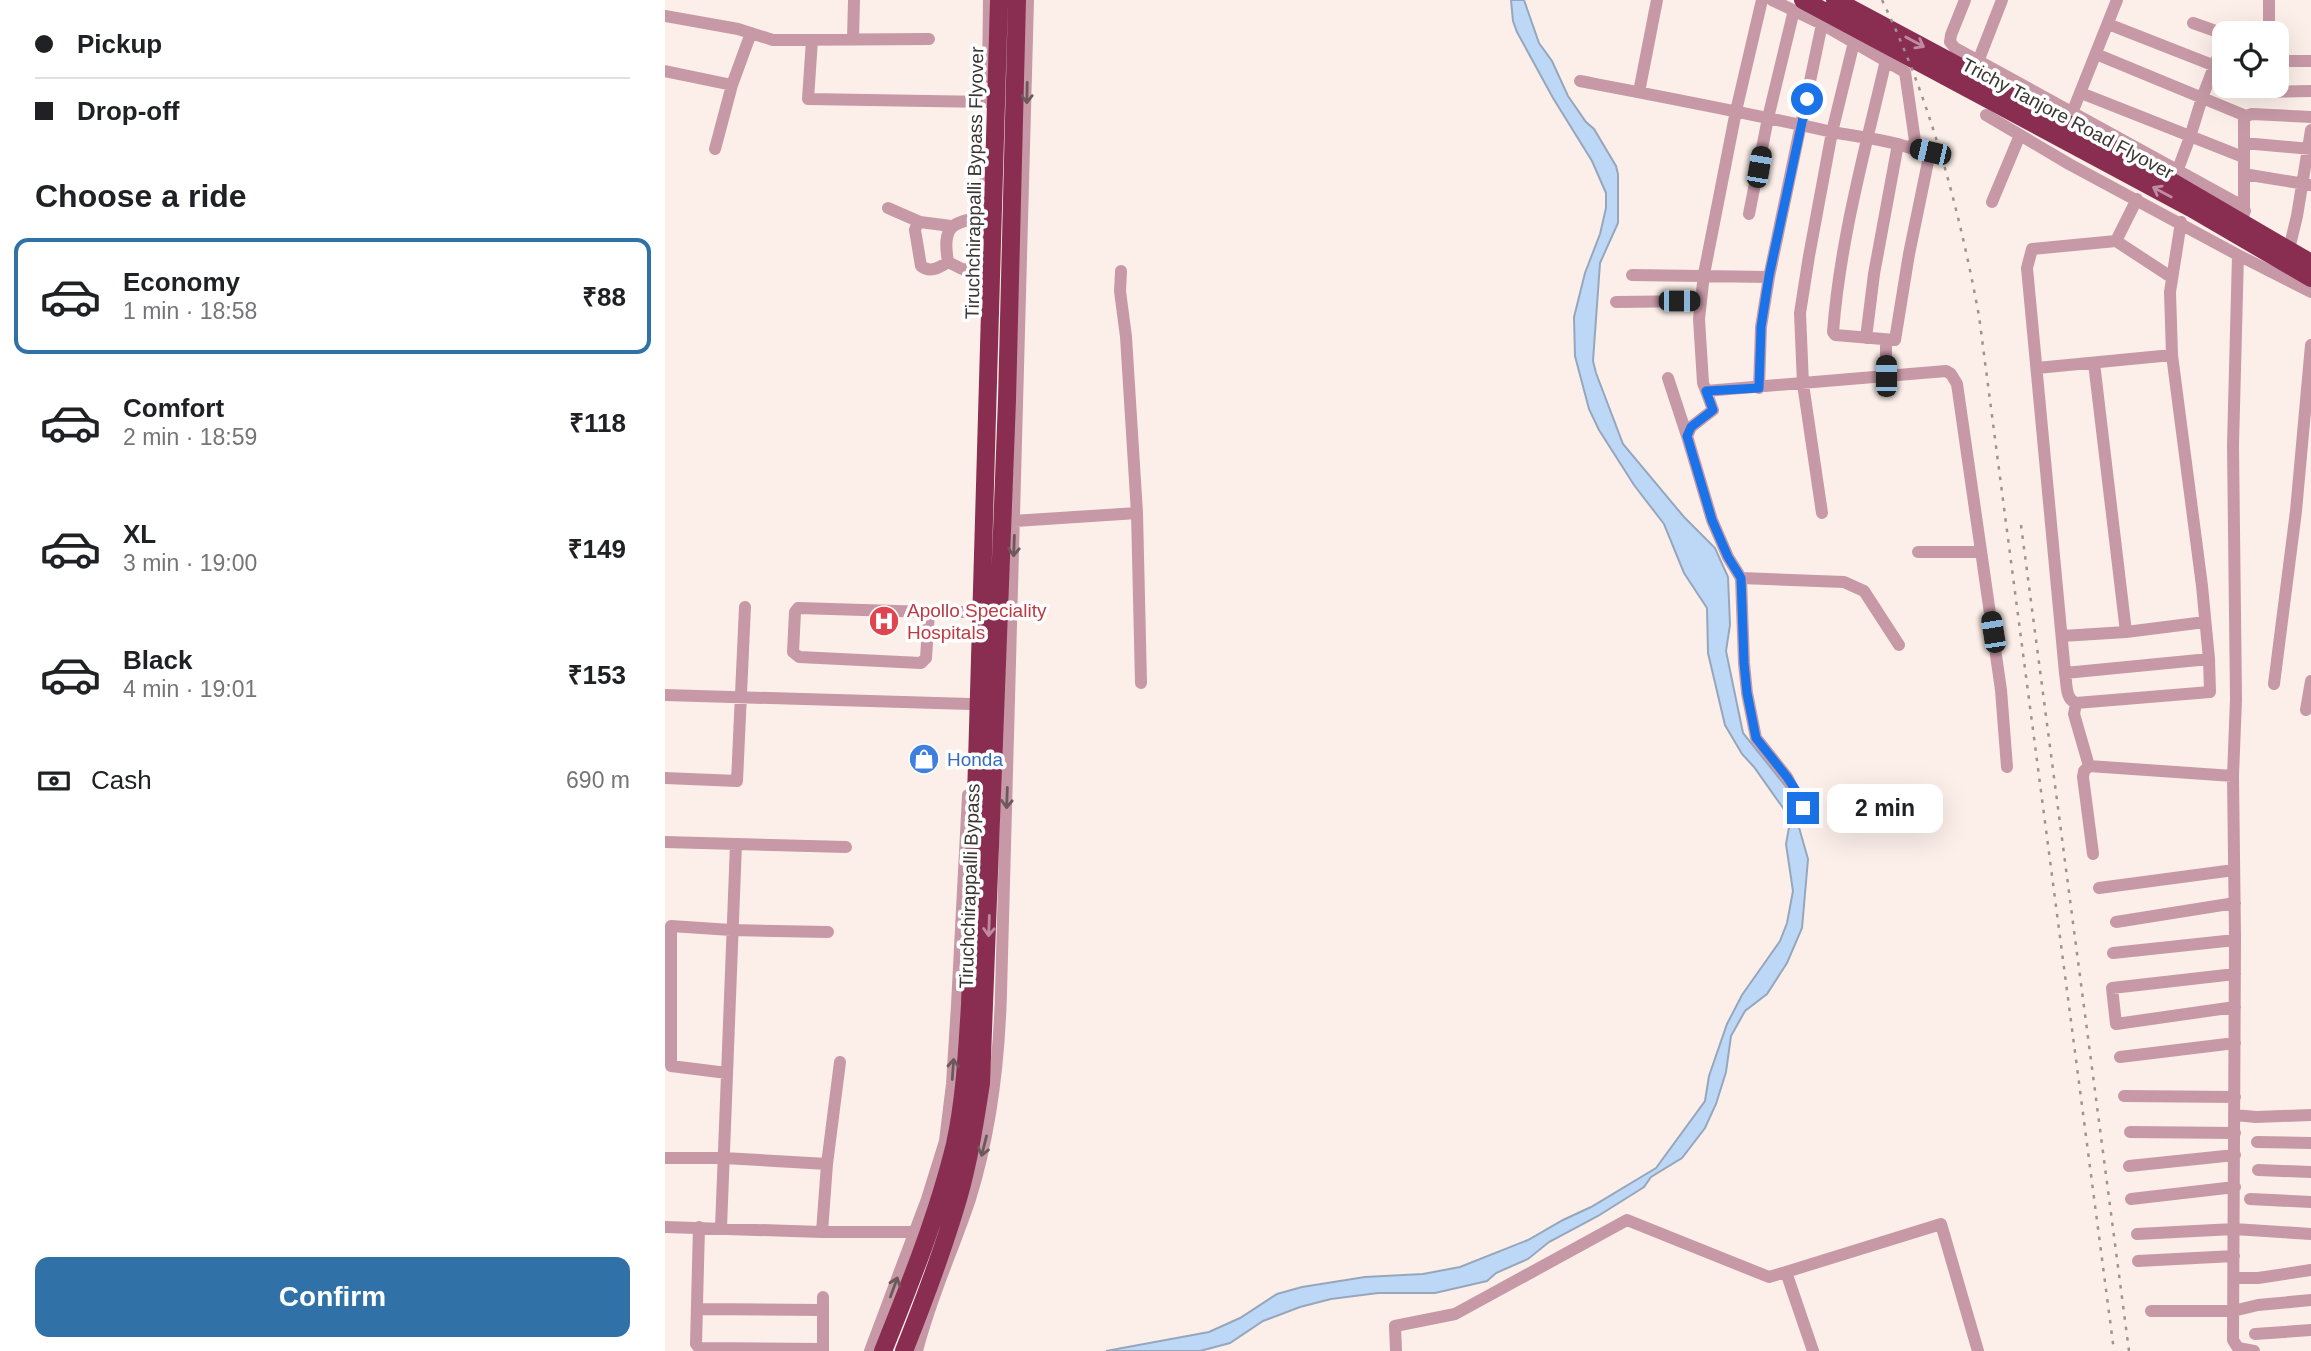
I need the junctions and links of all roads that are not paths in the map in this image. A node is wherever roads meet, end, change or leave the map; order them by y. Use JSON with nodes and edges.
{"nodes":[{"id":1,"x":854,"y":0,"type":"edge"},
{"id":2,"x":989,"y":0,"type":"edge"},
{"id":3,"x":999,"y":0,"type":"edge"},
{"id":4,"x":1017,"y":0,"type":"edge"},
{"id":5,"x":1028,"y":0,"type":"edge"},
{"id":6,"x":1657,"y":0,"type":"edge"},
{"id":7,"x":1762,"y":0,"type":"edge"},
{"id":8,"x":1772,"y":0,"type":"edge"},
{"id":9,"x":1835,"y":0,"type":"edge"},
{"id":10,"x":1965,"y":0,"type":"edge"},
{"id":11,"x":2002,"y":0,"type":"edge"},
{"id":12,"x":2117,"y":0,"type":"edge"},
{"id":13,"x":2269,"y":0,"type":"edge"},
{"id":14,"x":1798,"y":5,"type":"edge"},
{"id":15,"x":665,"y":16,"type":"edge"},
{"id":16,"x":2269,"y":21,"type":"edge"},
{"id":17,"x":2193,"y":23,"type":"dead end"},
{"id":18,"x":1822,"y":24,"type":"junction"},
{"id":19,"x":2108,"y":24,"type":"junction"},
{"id":20,"x":1008,"y":30,"type":"junction"},
{"id":21,"x":751,"y":33,"type":"junction"},
{"id":22,"x":2212,"y":35,"type":"edge"},
{"id":23,"x":853,"y":39,"type":"junction"},
{"id":24,"x":929,"y":39,"type":"dead end"},
{"id":25,"x":812,"y":40,"type":"junction"},
{"id":26,"x":1854,"y":42,"type":"junction"},
{"id":27,"x":2096,"y":54,"type":"junction"},
{"id":28,"x":1979,"y":59,"type":"junction"},
{"id":29,"x":1886,"y":60,"type":"junction"},
{"id":30,"x":2289,"y":61,"type":"edge"},
{"id":31,"x":2311,"y":61,"type":"edge"},
{"id":32,"x":2212,"y":65,"type":"edge"},
{"id":33,"x":665,"y":71,"type":"edge"},
{"id":34,"x":2212,"y":73,"type":"edge"},
{"id":35,"x":1580,"y":81,"type":"dead end"},
{"id":36,"x":732,"y":85,"type":"junction"},
{"id":37,"x":2289,"y":91,"type":"edge"},
{"id":38,"x":2311,"y":91,"type":"edge"},
{"id":39,"x":1639,"y":92,"type":"junction"},
{"id":40,"x":2081,"y":93,"type":"junction"},
{"id":41,"x":2202,"y":98,"type":"junction"},
{"id":42,"x":988,"y":102,"type":"junction"},
{"id":43,"x":1736,"y":111,"type":"junction"},
{"id":44,"x":2073,"y":113,"type":"junction"},
{"id":45,"x":1986,"y":115,"type":"dead end"},
{"id":46,"x":2246,"y":116,"type":"junction"},
{"id":47,"x":2311,"y":117,"type":"edge"},
{"id":48,"x":1768,"y":118,"type":"junction"},
{"id":49,"x":1801,"y":125,"type":"junction"},
{"id":50,"x":2311,"y":130,"type":"edge"},
{"id":51,"x":1832,"y":132,"type":"junction"},
{"id":52,"x":2020,"y":135,"type":"junction"},
{"id":53,"x":2190,"y":137,"type":"junction"},
{"id":54,"x":1867,"y":139,"type":"junction"},
{"id":55,"x":2244,"y":142,"type":"junction"},
{"id":56,"x":1904,"y":146,"type":"junction"},
{"id":57,"x":715,"y":149,"type":"dead end"},
{"id":58,"x":2309,"y":149,"type":"edge"},
{"id":59,"x":2243,"y":157,"type":"junction"},
{"id":60,"x":2178,"y":169,"type":"junction"},
{"id":61,"x":2244,"y":174,"type":"junction"},
{"id":62,"x":2306,"y":184,"type":"edge"},
{"id":63,"x":2137,"y":199,"type":"junction"},
{"id":64,"x":1992,"y":202,"type":"dead end"},
{"id":65,"x":888,"y":208,"type":"dead end"},
{"id":66,"x":1749,"y":214,"type":"dead end"},
{"id":67,"x":2244,"y":216,"type":"junction"},
{"id":68,"x":2297,"y":216,"type":"junction"},
{"id":69,"x":984,"y":217,"type":"junction"},
{"id":70,"x":2311,"y":218,"type":"edge"},
{"id":71,"x":921,"y":222,"type":"junction"},
{"id":72,"x":2181,"y":222,"type":"junction"},
{"id":73,"x":951,"y":226,"type":"junction"},
{"id":74,"x":2116,"y":241,"type":"junction"},
{"id":75,"x":1011,"y":244,"type":"joint"},
{"id":76,"x":2289,"y":250,"type":"junction"},
{"id":77,"x":2238,"y":255,"type":"junction"},
{"id":78,"x":948,"y":262,"type":"junction"},
{"id":79,"x":2311,"y":263,"type":"edge"},
{"id":80,"x":1121,"y":271,"type":"dead end"},
{"id":81,"x":983,"y":272,"type":"junction"},
{"id":82,"x":1704,"y":274,"type":"junction"},
{"id":83,"x":1632,"y":275,"type":"dead end"},
{"id":84,"x":1769,"y":276,"type":"junction"},
{"id":85,"x":2171,"y":276,"type":"junction"},
{"id":86,"x":2311,"y":278,"type":"edge"},
{"id":87,"x":2311,"y":292,"type":"edge"},
{"id":88,"x":1701,"y":301,"type":"junction"},
{"id":89,"x":1616,"y":302,"type":"dead end"},
{"id":90,"x":1866,"y":338,"type":"junction"},
{"id":91,"x":1886,"y":340,"type":"junction"},
{"id":92,"x":2311,"y":345,"type":"edge"},
{"id":93,"x":2172,"y":355,"type":"junction"},
{"id":94,"x":986,"y":361,"type":"junction"},
{"id":95,"x":2094,"y":363,"type":"junction"},
{"id":96,"x":2037,"y":368,"type":"junction"},
{"id":97,"x":1886,"y":376,"type":"junction"},
{"id":98,"x":1668,"y":378,"type":"dead end"},
{"id":99,"x":1803,"y":384,"type":"junction"},
{"id":100,"x":1759,"y":388,"type":"junction"},
{"id":101,"x":1706,"y":391,"type":"junction"},
{"id":102,"x":1687,"y":436,"type":"junction"},
{"id":103,"x":1137,"y":513,"type":"junction"},
{"id":104,"x":1822,"y":513,"type":"dead end"},
{"id":105,"x":1014,"y":521,"type":"junction"},
{"id":106,"x":1918,"y":552,"type":"dead end"},
{"id":107,"x":1981,"y":552,"type":"junction"},
{"id":108,"x":1741,"y":578,"type":"junction"},
{"id":109,"x":745,"y":607,"type":"dead end"},
{"id":110,"x":929,"y":612,"type":"junction"},
{"id":111,"x":973,"y":612,"type":"junction"},
{"id":112,"x":2205,"y":622,"type":"junction"},
{"id":113,"x":2126,"y":632,"type":"junction"},
{"id":114,"x":2062,"y":636,"type":"junction"},
{"id":115,"x":1899,"y":645,"type":"dead end"},
{"id":116,"x":2209,"y":659,"type":"junction"},
{"id":117,"x":2065,"y":673,"type":"junction"},
{"id":118,"x":2311,"y":681,"type":"edge"},
{"id":119,"x":1141,"y":683,"type":"dead end"},
{"id":120,"x":2274,"y":684,"type":"dead end"},
{"id":121,"x":665,"y":695,"type":"edge"},
{"id":122,"x":742,"y":697,"type":"junction"},
{"id":123,"x":971,"y":704,"type":"junction"},
{"id":124,"x":2076,"y":704,"type":"junction"},
{"id":125,"x":2306,"y":710,"type":"dead end"},
{"id":126,"x":2007,"y":766,"type":"dead end"},
{"id":127,"x":2089,"y":766,"type":"junction"},
{"id":128,"x":2233,"y":776,"type":"junction"},
{"id":129,"x":665,"y":778,"type":"edge"},
{"id":130,"x":1803,"y":808,"type":"dead end"},
{"id":131,"x":665,"y":842,"type":"edge"},
{"id":132,"x":736,"y":844,"type":"junction"},
{"id":133,"x":846,"y":847,"type":"dead end"},
{"id":134,"x":2093,"y":854,"type":"dead end"},
{"id":135,"x":2234,"y":870,"type":"junction"},
{"id":136,"x":2099,"y":888,"type":"dead end"},
{"id":137,"x":2235,"y":902,"type":"junction"},
{"id":138,"x":2116,"y":922,"type":"dead end"},
{"id":139,"x":731,"y":930,"type":"junction"},
{"id":140,"x":828,"y":932,"type":"dead end"},
{"id":141,"x":2235,"y":940,"type":"junction"},
{"id":142,"x":2112,"y":953,"type":"dead end"},
{"id":143,"x":2235,"y":974,"type":"junction"},
{"id":144,"x":2235,"y":1007,"type":"junction"},
{"id":145,"x":2235,"y":1043,"type":"junction"},
{"id":146,"x":2120,"y":1057,"type":"dead end"},
{"id":147,"x":840,"y":1062,"type":"dead end"},
{"id":148,"x":727,"y":1073,"type":"junction"},
{"id":149,"x":2124,"y":1096,"type":"dead end"},
{"id":150,"x":2235,"y":1097,"type":"junction"},
{"id":151,"x":2235,"y":1115,"type":"junction"},
{"id":152,"x":2311,"y":1115,"type":"edge"},
{"id":153,"x":2130,"y":1132,"type":"dead end"},
{"id":154,"x":2235,"y":1133,"type":"junction"},
{"id":155,"x":2257,"y":1142,"type":"dead end"},
{"id":156,"x":2311,"y":1143,"type":"edge"},
{"id":157,"x":2235,"y":1155,"type":"junction"},
{"id":158,"x":665,"y":1158,"type":"edge"},
{"id":159,"x":724,"y":1158,"type":"junction"},
{"id":160,"x":827,"y":1164,"type":"junction"},
{"id":161,"x":2129,"y":1166,"type":"dead end"},
{"id":162,"x":2258,"y":1170,"type":"dead end"},
{"id":163,"x":2311,"y":1172,"type":"edge"},
{"id":164,"x":2235,"y":1187,"type":"junction"},
{"id":165,"x":2131,"y":1199,"type":"dead end"},
{"id":166,"x":2250,"y":1199,"type":"dead end"},
{"id":167,"x":2311,"y":1202,"type":"edge"},
{"id":168,"x":665,"y":1227,"type":"edge"},
{"id":169,"x":699,"y":1227,"type":"junction"},
{"id":170,"x":721,"y":1228,"type":"junction"},
{"id":171,"x":2234,"y":1229,"type":"junction"},
{"id":172,"x":822,"y":1232,"type":"junction"},
{"id":173,"x":914,"y":1232,"type":"junction"},
{"id":174,"x":2137,"y":1234,"type":"dead end"},
{"id":175,"x":2311,"y":1234,"type":"edge"},
{"id":176,"x":2234,"y":1255,"type":"junction"},
{"id":177,"x":2139,"y":1261,"type":"dead end"},
{"id":178,"x":2311,"y":1270,"type":"edge"},
{"id":179,"x":1786,"y":1272,"type":"junction"},
{"id":180,"x":2234,"y":1278,"type":"junction"},
{"id":181,"x":2311,"y":1300,"type":"edge"},
{"id":182,"x":697,"y":1309,"type":"junction"},
{"id":183,"x":2151,"y":1311,"type":"dead end"},
{"id":184,"x":2233,"y":1311,"type":"junction"},
{"id":185,"x":878,"y":1329,"type":"junction"},
{"id":186,"x":2311,"y":1330,"type":"edge"},
{"id":187,"x":2255,"y":1334,"type":"dead end"},
{"id":188,"x":823,"y":1350,"type":"edge"},
{"id":189,"x":863,"y":1351,"type":"edge"},
{"id":190,"x":870,"y":1351,"type":"edge"},
{"id":191,"x":883,"y":1351,"type":"edge"},
{"id":192,"x":904,"y":1351,"type":"edge"},
{"id":193,"x":917,"y":1351,"type":"edge"},
{"id":194,"x":1396,"y":1351,"type":"edge"},
{"id":195,"x":1813,"y":1351,"type":"edge"},
{"id":196,"x":1978,"y":1351,"type":"edge"},
{"id":197,"x":2254,"y":1351,"type":"edge"}],
"edges":[{"from":1,"to":23,"type":"street"},
{"from":2,"to":42,"type":"street"},
{"from":3,"to":20,"type":"highway","name":"Tiruchchirappalli Bypass Flyover"},
{"from":4,"to":20,"type":"highway","name":"Tiruchchirappalli Bypass Flyover"},
{"from":5,"to":105,"type":"street","one_way":true},
{"from":6,"to":39,"type":"street"},
{"from":7,"to":43,"type":"street"},
{"from":8,"to":14,"type":"street"},
{"from":9,"to":67,"type":"highway","name":"Trichy Tanjore Road Flyover","one_way":true},
{"from":10,"to":28,"type":"street"},
{"from":11,"to":28,"type":"street"},
{"from":12,"to":19,"type":"street"},
{"from":13,"to":16,"type":"street"},
{"from":14,"to":18,"type":"street"},
{"from":14,"to":48,"type":"street"},
{"from":86,"to":14,"type":"highway","name":"Trichy Tanjore Road Flyover","one_way":true},
{"from":15,"to":21,"type":"street"},
{"from":17,"to":22,"type":"street"},
{"from":18,"to":26,"type":"street"},
{"from":18,"to":49,"type":"street"},
{"from":19,"to":27,"type":"street"},
{"from":19,"to":32,"type":"street"},
{"from":20,"to":75,"type":"highway","name":"Tiruchchirappalli Bypass Flyover"},
{"from":20,"to":94,"type":"highway","name":"Tiruchchirappalli Bypass Flyover"},
{"from":21,"to":25,"type":"street"},
{"from":21,"to":36,"type":"street"},
{"from":23,"to":24,"type":"street"},
{"from":23,"to":25,"type":"street"},
{"from":25,"to":42,"type":"street"},
{"from":26,"to":29,"type":"street"},
{"from":26,"to":51,"type":"street"},
{"from":27,"to":40,"type":"street"},
{"from":27,"to":41,"type":"street"},
{"from":28,"to":44,"type":"street"},
{"from":29,"to":54,"type":"street"},
{"from":29,"to":56,"type":"street"},
{"from":30,"to":31,"type":"street"},
{"from":33,"to":36,"type":"street"},
{"from":34,"to":41,"type":"street"},
{"from":35,"to":39,"type":"street"},
{"from":36,"to":57,"type":"street"},
{"from":37,"to":38,"type":"street"},
{"from":39,"to":43,"type":"street"},
{"from":40,"to":44,"type":"street"},
{"from":40,"to":53,"type":"street"},
{"from":41,"to":46,"type":"street"},
{"from":41,"to":53,"type":"street"},
{"from":42,"to":69,"type":"street"},
{"from":43,"to":48,"type":"street"},
{"from":43,"to":82,"type":"street"},
{"from":44,"to":60,"type":"street"},
{"from":45,"to":52,"type":"street"},
{"from":46,"to":47,"type":"street"},
{"from":46,"to":55,"type":"street"},
{"from":48,"to":49,"type":"street"},
{"from":48,"to":66,"type":"street"},
{"from":49,"to":51,"type":"street"},
{"from":49,"to":84,"type":"street"},
{"from":50,"to":58,"type":"street"},
{"from":51,"to":54,"type":"street"},
{"from":51,"to":99,"type":"street"},
{"from":52,"to":63,"type":"street"},
{"from":52,"to":64,"type":"street"},
{"from":53,"to":59,"type":"street"},
{"from":53,"to":60,"type":"street"},
{"from":54,"to":56,"type":"street"},
{"from":54,"to":90,"type":"street"},
{"from":55,"to":58,"type":"street"},
{"from":55,"to":59,"type":"street"},
{"from":56,"to":90,"type":"street"},
{"from":56,"to":91,"type":"street"},
{"from":58,"to":62,"type":"street"},
{"from":59,"to":61,"type":"street"},
{"from":60,"to":67,"type":"street"},
{"from":61,"to":62,"type":"street"},
{"from":61,"to":67,"type":"street"},
{"from":62,"to":68,"type":"street"},
{"from":63,"to":72,"type":"street"},
{"from":63,"to":74,"type":"street"},
{"from":65,"to":71,"type":"street"},
{"from":67,"to":76,"type":"highway","name":"Trichy Tanjore Road Flyover"},
{"from":68,"to":70,"type":"street"},
{"from":68,"to":76,"type":"street"},
{"from":69,"to":73,"type":"street"},
{"from":69,"to":81,"type":"street"},
{"from":71,"to":73,"type":"street"},
{"from":71,"to":78,"type":"street"},
{"from":72,"to":77,"type":"street"},
{"from":72,"to":85,"type":"street"},
{"from":73,"to":78,"type":"street"},
{"from":74,"to":85,"type":"street"},
{"from":74,"to":96,"type":"street"},
{"from":75,"to":192,"type":"highway","name":"Tiruchchirappalli Bypass","one_way":true},
{"from":76,"to":79,"type":"highway","name":"Trichy Tanjore Road Flyover"},
{"from":77,"to":87,"type":"street"},
{"from":77,"to":128,"type":"street"},
{"from":78,"to":81,"type":"street"},
{"from":80,"to":103,"type":"street"},
{"from":81,"to":94,"type":"street"},
{"from":82,"to":83,"type":"street"},
{"from":82,"to":84,"type":"street"},
{"from":82,"to":88,"type":"street"},
{"from":84,"to":100,"type":"street"},
{"from":85,"to":93,"type":"street"},
{"from":88,"to":89,"type":"street"},
{"from":88,"to":101,"type":"street"},
{"from":90,"to":91,"type":"street"},
{"from":91,"to":97,"type":"street"},
{"from":92,"to":120,"type":"street"},
{"from":93,"to":95,"type":"street"},
{"from":93,"to":112,"type":"street"},
{"from":94,"to":111,"type":"street"},
{"from":94,"to":191,"type":"highway","name":"Tiruchchirappalli Bypass"},
{"from":95,"to":96,"type":"street"},
{"from":95,"to":113,"type":"street"},
{"from":96,"to":114,"type":"street"},
{"from":97,"to":99,"type":"street"},
{"from":97,"to":107,"type":"street"},
{"from":98,"to":102,"type":"street"},
{"from":99,"to":100,"type":"street"},
{"from":99,"to":104,"type":"street"},
{"from":100,"to":101,"type":"street"},
{"from":101,"to":102,"type":"street"},
{"from":102,"to":108,"type":"street"},
{"from":103,"to":105,"type":"street"},
{"from":103,"to":119,"type":"street"},
{"from":105,"to":193,"type":"street","one_way":true},
{"from":106,"to":107,"type":"street"},
{"from":107,"to":126,"type":"street"},
{"from":108,"to":115,"type":"street"},
{"from":108,"to":130,"type":"street"},
{"from":109,"to":122,"type":"street"},
{"from":110,"to":110,"type":"street"},
{"from":110,"to":111,"type":"street"},
{"from":111,"to":123,"type":"street"},
{"from":112,"to":113,"type":"street"},
{"from":112,"to":116,"type":"street"},
{"from":113,"to":114,"type":"street"},
{"from":114,"to":117,"type":"street"},
{"from":116,"to":117,"type":"street"},
{"from":116,"to":124,"type":"street"},
{"from":117,"to":124,"type":"street"},
{"from":118,"to":125,"type":"street"},
{"from":121,"to":122,"type":"street"},
{"from":122,"to":123,"type":"street"},
{"from":122,"to":129,"type":"street"},
{"from":173,"to":123,"type":"street","one_way":true},
{"from":124,"to":127,"type":"street"},
{"from":127,"to":128,"type":"street"},
{"from":127,"to":134,"type":"street"},
{"from":128,"to":135,"type":"street"},
{"from":131,"to":132,"type":"street"},
{"from":132,"to":133,"type":"street"},
{"from":132,"to":139,"type":"street"},
{"from":135,"to":136,"type":"street"},
{"from":135,"to":137,"type":"street"},
{"from":137,"to":138,"type":"street"},
{"from":137,"to":141,"type":"street"},
{"from":139,"to":140,"type":"street"},
{"from":139,"to":148,"type":"street"},
{"from":139,"to":148,"type":"street"},
{"from":141,"to":142,"type":"street"},
{"from":141,"to":143,"type":"street"},
{"from":143,"to":144,"type":"street"},
{"from":143,"to":144,"type":"street"},
{"from":144,"to":145,"type":"street"},
{"from":145,"to":146,"type":"street"},
{"from":145,"to":150,"type":"street"},
{"from":147,"to":160,"type":"street"},
{"from":148,"to":159,"type":"street"},
{"from":149,"to":150,"type":"street"},
{"from":150,"to":151,"type":"street"},
{"from":151,"to":152,"type":"street"},
{"from":151,"to":154,"type":"street"},
{"from":153,"to":154,"type":"street"},
{"from":154,"to":157,"type":"street"},
{"from":155,"to":156,"type":"street"},
{"from":157,"to":161,"type":"street"},
{"from":157,"to":164,"type":"street"},
{"from":158,"to":159,"type":"street"},
{"from":159,"to":160,"type":"street"},
{"from":159,"to":170,"type":"street"},
{"from":160,"to":172,"type":"street"},
{"from":162,"to":163,"type":"street"},
{"from":164,"to":165,"type":"street"},
{"from":164,"to":171,"type":"street"},
{"from":166,"to":167,"type":"street"},
{"from":168,"to":169,"type":"street"},
{"from":169,"to":170,"type":"street"},
{"from":169,"to":182,"type":"street"},
{"from":170,"to":172,"type":"street"},
{"from":171,"to":174,"type":"street"},
{"from":171,"to":175,"type":"street"},
{"from":171,"to":176,"type":"street"},
{"from":172,"to":173,"type":"street"},
{"from":185,"to":173,"type":"street","one_way":true},
{"from":176,"to":177,"type":"street"},
{"from":176,"to":180,"type":"street"},
{"from":178,"to":180,"type":"street"},
{"from":179,"to":194,"type":"street"},
{"from":179,"to":195,"type":"street"},
{"from":179,"to":196,"type":"street"},
{"from":180,"to":184,"type":"street"},
{"from":181,"to":184,"type":"street"},
{"from":182,"to":188,"type":"street"},
{"from":182,"to":188,"type":"street"},
{"from":183,"to":184,"type":"street"},
{"from":184,"to":197,"type":"street"},
{"from":185,"to":189,"type":"street"},
{"from":185,"to":190,"type":"street"},
{"from":186,"to":187,"type":"street"}]}
